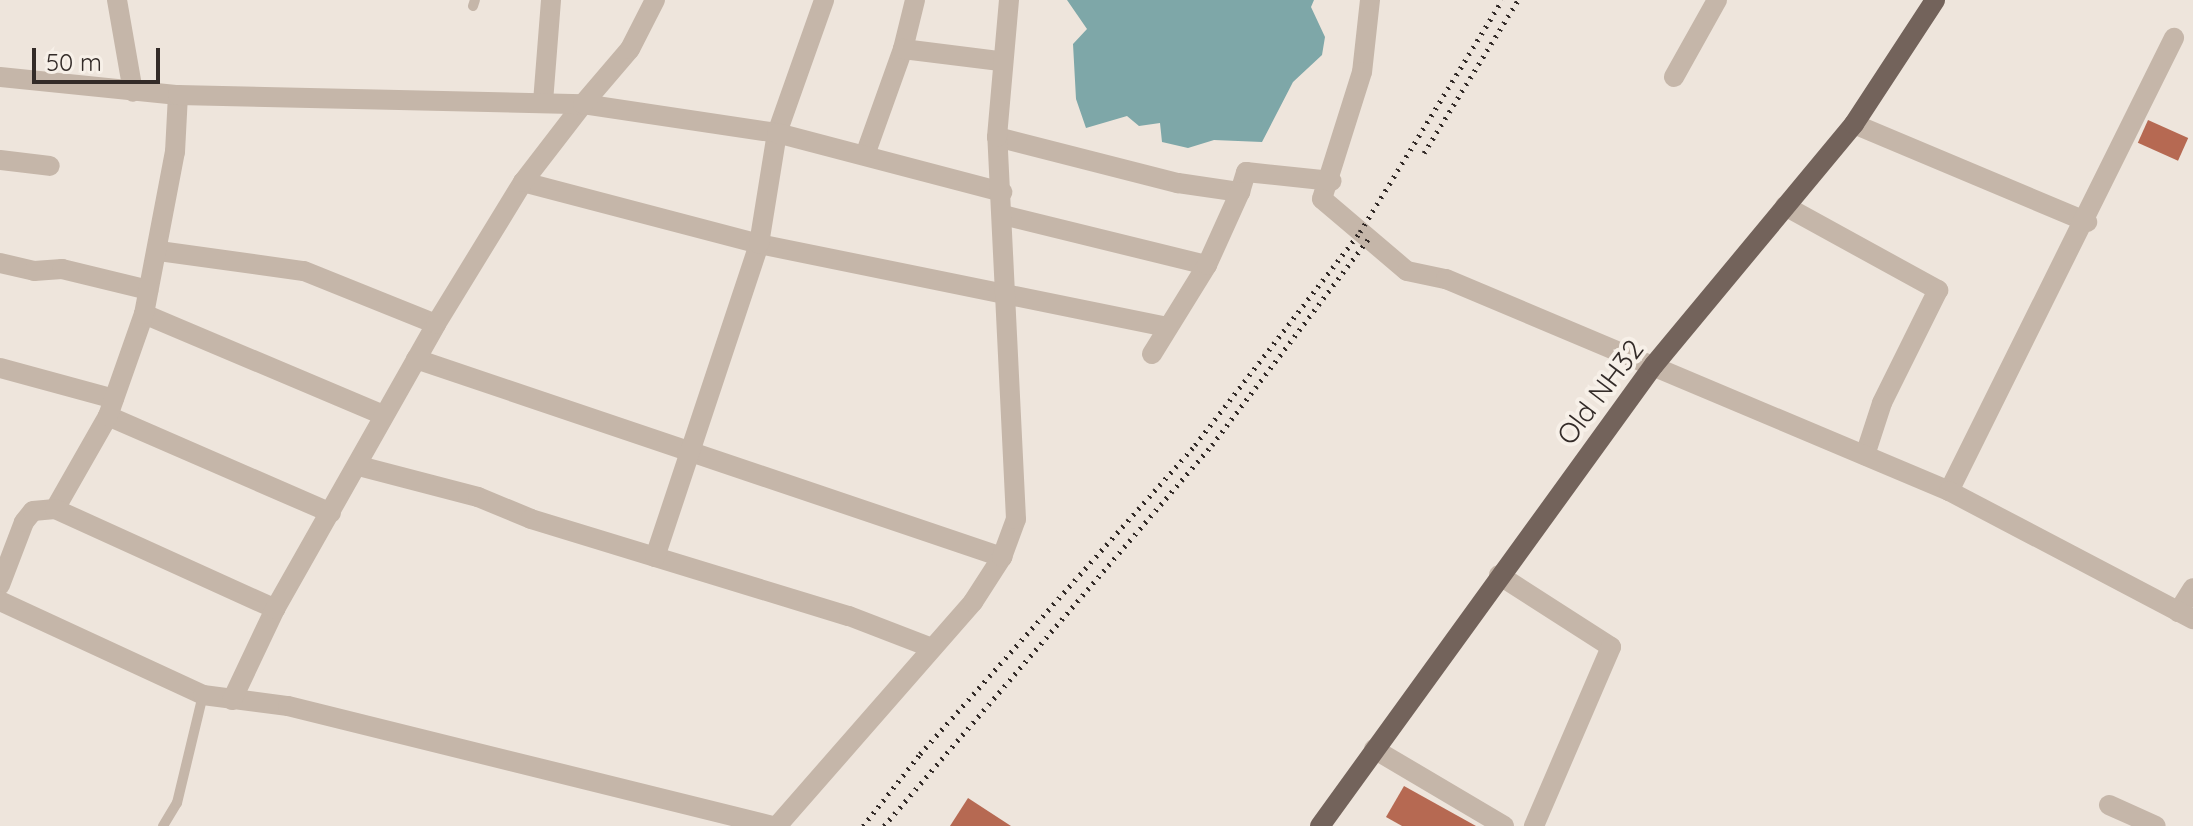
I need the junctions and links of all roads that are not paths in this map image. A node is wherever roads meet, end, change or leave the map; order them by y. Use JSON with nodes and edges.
{"nodes":[{"id":1,"x":117,"y":0,"type":"edge"},
{"id":2,"x":551,"y":0,"type":"edge"},
{"id":3,"x":655,"y":0,"type":"edge"},
{"id":4,"x":824,"y":0,"type":"edge"},
{"id":5,"x":915,"y":0,"type":"edge"},
{"id":6,"x":1009,"y":0,"type":"edge"},
{"id":7,"x":1370,"y":0,"type":"edge"},
{"id":8,"x":1717,"y":0,"type":"edge"},
{"id":9,"x":1935,"y":0,"type":"edge"},
{"id":10,"x":2174,"y":38,"type":"dead end"},
{"id":11,"x":903,"y":49,"type":"junction"},
{"id":12,"x":1000,"y":61,"type":"junction"},
{"id":13,"x":0,"y":77,"type":"edge"},
{"id":14,"x":1674,"y":77,"type":"dead end"},
{"id":15,"x":133,"y":92,"type":"junction"},
{"id":16,"x":178,"y":95,"type":"junction"},
{"id":17,"x":543,"y":102,"type":"junction"},
{"id":18,"x":583,"y":104,"type":"junction"},
{"id":19,"x":1854,"y":124,"type":"junction"},
{"id":20,"x":777,"y":133,"type":"junction"},
{"id":21,"x":997,"y":137,"type":"junction"},
{"id":22,"x":865,"y":155,"type":"junction"},
{"id":23,"x":0,"y":160,"type":"edge"},
{"id":24,"x":50,"y":166,"type":"dead end"},
{"id":25,"x":1332,"y":181,"type":"junction"},
{"id":26,"x":523,"y":182,"type":"junction"},
{"id":27,"x":1002,"y":192,"type":"junction"},
{"id":28,"x":1240,"y":192,"type":"junction"},
{"id":29,"x":1785,"y":206,"type":"junction"},
{"id":30,"x":1003,"y":215,"type":"junction"},
{"id":31,"x":2087,"y":222,"type":"junction"},
{"id":32,"x":759,"y":244,"type":"junction"},
{"id":33,"x":159,"y":251,"type":"junction"},
{"id":34,"x":0,"y":263,"type":"edge"},
{"id":35,"x":1207,"y":265,"type":"junction"},
{"id":36,"x":149,"y":290,"type":"junction"},
{"id":37,"x":1006,"y":292,"type":"junction"},
{"id":38,"x":144,"y":314,"type":"junction"},
{"id":39,"x":436,"y":324,"type":"junction"},
{"id":40,"x":1168,"y":327,"type":"junction"},
{"id":41,"x":1152,"y":354,"type":"dead end"},
{"id":42,"x":416,"y":359,"type":"junction"},
{"id":43,"x":1654,"y":365,"type":"junction"},
{"id":44,"x":0,"y":368,"type":"edge"},
{"id":45,"x":111,"y":408,"type":"junction"},
{"id":46,"x":383,"y":415,"type":"junction"},
{"id":47,"x":689,"y":452,"type":"junction"},
{"id":48,"x":1865,"y":455,"type":"junction"},
{"id":49,"x":359,"y":466,"type":"junction"},
{"id":50,"x":1949,"y":491,"type":"junction"},
{"id":51,"x":55,"y":509,"type":"junction"},
{"id":52,"x":331,"y":513,"type":"junction"},
{"id":53,"x":655,"y":557,"type":"junction"},
{"id":54,"x":1002,"y":557,"type":"junction"},
{"id":55,"x":1499,"y":575,"type":"junction"},
{"id":56,"x":0,"y":585,"type":"edge"},
{"id":57,"x":2193,"y":588,"type":"edge"},
{"id":58,"x":0,"y":601,"type":"edge"},
{"id":59,"x":275,"y":609,"type":"junction"},
{"id":60,"x":2186,"y":616,"type":"edge"},
{"id":61,"x":932,"y":648,"type":"junction"},
{"id":62,"x":203,"y":695,"type":"junction"},
{"id":63,"x":232,"y":700,"type":"junction"},
{"id":64,"x":1374,"y":749,"type":"junction"},
{"id":65,"x":2109,"y":805,"type":"dead end"},
{"id":66,"x":163,"y":826,"type":"edge"},
{"id":67,"x":775,"y":826,"type":"edge"},
{"id":68,"x":1320,"y":826,"type":"edge"},
{"id":69,"x":1504,"y":826,"type":"edge"},
{"id":70,"x":1534,"y":826,"type":"edge"},
{"id":71,"x":2156,"y":826,"type":"edge"}],
"edges":[{"from":1,"to":15,"type":"street"},
{"from":2,"to":17,"type":"street"},
{"from":3,"to":18,"type":"street"},
{"from":4,"to":20,"type":"street"},
{"from":5,"to":11,"type":"street"},
{"from":6,"to":12,"type":"street"},
{"from":7,"to":25,"type":"street"},
{"from":8,"to":14,"type":"street"},
{"from":9,"to":19,"type":"main road","name":"Old NH32"},
{"from":10,"to":31,"type":"street"},
{"from":11,"to":12,"type":"street"},
{"from":11,"to":22,"type":"street"},
{"from":12,"to":21,"type":"street"},
{"from":13,"to":15,"type":"street"},
{"from":15,"to":16,"type":"street"},
{"from":16,"to":17,"type":"street"},
{"from":16,"to":33,"type":"street"},
{"from":17,"to":18,"type":"street"},
{"from":18,"to":20,"type":"street"},
{"from":18,"to":26,"type":"street"},
{"from":19,"to":29,"type":"main road","name":"Old NH32"},
{"from":19,"to":31,"type":"street"},
{"from":20,"to":22,"type":"street"},
{"from":20,"to":32,"type":"street"},
{"from":21,"to":27,"type":"street"},
{"from":21,"to":28,"type":"street"},
{"from":22,"to":27,"type":"street"},
{"from":23,"to":24,"type":"street"},
{"from":25,"to":28,"type":"street"},
{"from":25,"to":43,"type":"street"},
{"from":26,"to":32,"type":"street"},
{"from":26,"to":39,"type":"street"},
{"from":27,"to":30,"type":"street"},
{"from":28,"to":35,"type":"street"},
{"from":29,"to":43,"type":"main road","name":"Old NH32"},
{"from":29,"to":48,"type":"street"},
{"from":30,"to":35,"type":"street"},
{"from":30,"to":37,"type":"street"},
{"from":31,"to":50,"type":"street"},
{"from":32,"to":37,"type":"street"},
{"from":32,"to":47,"type":"street"},
{"from":33,"to":36,"type":"street"},
{"from":33,"to":39,"type":"street"},
{"from":34,"to":36,"type":"street"},
{"from":35,"to":40,"type":"street"},
{"from":36,"to":38,"type":"street"},
{"from":37,"to":40,"type":"street"},
{"from":37,"to":54,"type":"street"},
{"from":38,"to":45,"type":"street"},
{"from":38,"to":46,"type":"street"},
{"from":39,"to":42,"type":"street"},
{"from":40,"to":41,"type":"street"},
{"from":42,"to":46,"type":"street"},
{"from":42,"to":47,"type":"street"},
{"from":43,"to":48,"type":"street"},
{"from":43,"to":55,"type":"main road","name":"Old NH32"},
{"from":44,"to":45,"type":"street"},
{"from":45,"to":51,"type":"street"},
{"from":45,"to":52,"type":"street"},
{"from":46,"to":49,"type":"street"},
{"from":47,"to":53,"type":"street"},
{"from":47,"to":54,"type":"street"},
{"from":48,"to":50,"type":"street"},
{"from":49,"to":52,"type":"street"},
{"from":49,"to":53,"type":"street"},
{"from":50,"to":60,"type":"street"},
{"from":51,"to":56,"type":"street"},
{"from":51,"to":59,"type":"street"},
{"from":52,"to":59,"type":"street"},
{"from":53,"to":61,"type":"street"},
{"from":54,"to":61,"type":"street"},
{"from":55,"to":64,"type":"main road","name":"Old NH32"},
{"from":55,"to":70,"type":"street"},
{"from":57,"to":60,"type":"street"},
{"from":58,"to":62,"type":"street"},
{"from":59,"to":63,"type":"street"},
{"from":61,"to":67,"type":"street"},
{"from":62,"to":63,"type":"street"},
{"from":62,"to":66,"type":"lane"},
{"from":63,"to":67,"type":"street"},
{"from":64,"to":68,"type":"main road","name":"Old NH32"},
{"from":64,"to":69,"type":"street"},
{"from":65,"to":71,"type":"street"}]}
